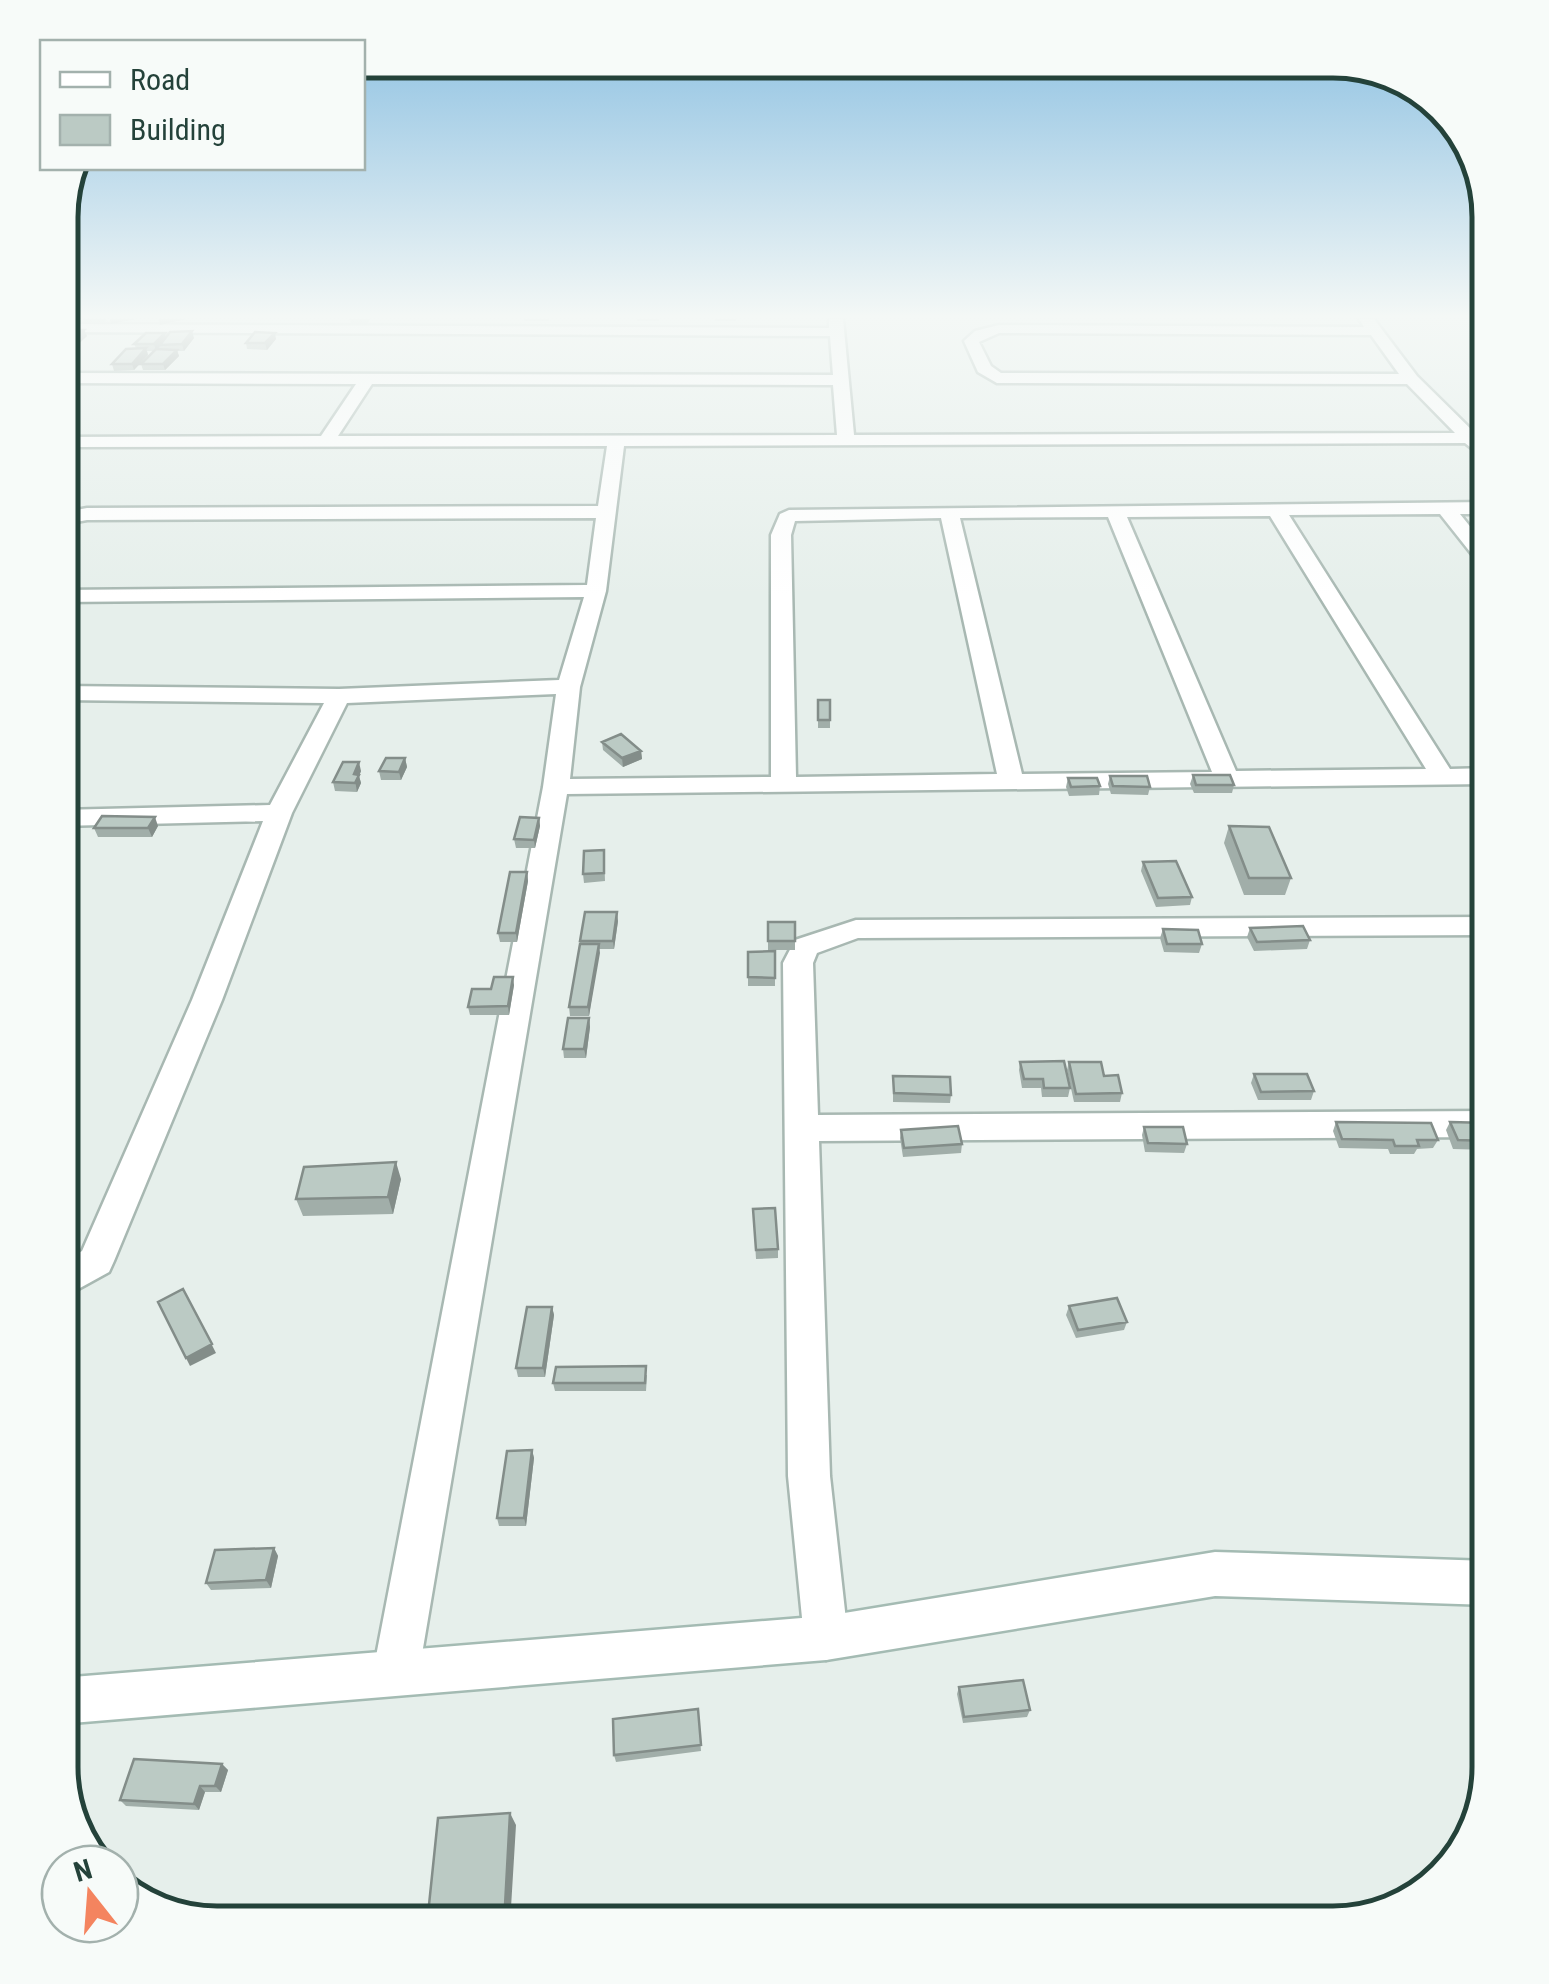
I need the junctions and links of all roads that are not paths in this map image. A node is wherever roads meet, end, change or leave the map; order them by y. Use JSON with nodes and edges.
{"nodes":[{"id":1,"x":345,"y":412,"type":"edge"},
{"id":2,"x":843,"y":412,"type":"edge"},
{"id":3,"x":1444,"y":412,"type":"edge"},
{"id":4,"x":1470,"y":438,"type":"joint"},
{"id":5,"x":846,"y":439,"type":"junction"},
{"id":6,"x":327,"y":440,"type":"junction"},
{"id":7,"x":78,"y":442,"type":"edge"},
{"id":8,"x":616,"y":442,"type":"junction"},
{"id":9,"x":1472,"y":508,"type":"edge"},
{"id":10,"x":1274,"y":509,"type":"junction"},
{"id":11,"x":1446,"y":509,"type":"junction"},
{"id":12,"x":1115,"y":510,"type":"junction"},
{"id":13,"x":949,"y":511,"type":"junction"},
{"id":14,"x":604,"y":512,"type":"junction"},
{"id":15,"x":78,"y":516,"type":"edge"},
{"id":16,"x":1472,"y":542,"type":"edge"},
{"id":17,"x":596,"y":591,"type":"junction"},
{"id":18,"x":78,"y":596,"type":"edge"},
{"id":19,"x":569,"y":687,"type":"junction"},
{"id":20,"x":78,"y":693,"type":"edge"},
{"id":21,"x":339,"y":696,"type":"junction"},
{"id":22,"x":1472,"y":776,"type":"edge"},
{"id":23,"x":1443,"y":777,"type":"junction"},
{"id":24,"x":1226,"y":778,"type":"junction"},
{"id":25,"x":784,"y":782,"type":"junction"},
{"id":26,"x":1011,"y":782,"type":"junction"},
{"id":27,"x":556,"y":788,"type":"junction"},
{"id":28,"x":278,"y":812,"type":"junction"},
{"id":29,"x":78,"y":818,"type":"edge"},
{"id":30,"x":1472,"y":926,"type":"edge"},
{"id":31,"x":1472,"y":1124,"type":"edge"},
{"id":32,"x":803,"y":1128,"type":"junction"},
{"id":33,"x":78,"y":1272,"type":"edge"},
{"id":34,"x":1472,"y":1581,"type":"edge"},
{"id":35,"x":826,"y":1638,"type":"junction"},
{"id":36,"x":396,"y":1672,"type":"junction"},
{"id":37,"x":78,"y":1699,"type":"edge"}],
"edges":[{"from":1,"to":6,"type":"street"},
{"from":2,"to":5,"type":"street"},
{"from":3,"to":4,"type":"street"},
{"from":4,"to":5,"type":"street"},
{"from":5,"to":8,"type":"street"},
{"from":6,"to":7,"type":"street"},
{"from":6,"to":8,"type":"street"},
{"from":8,"to":14,"type":"street"},
{"from":9,"to":11,"type":"street"},
{"from":10,"to":11,"type":"street"},
{"from":10,"to":12,"type":"street"},
{"from":10,"to":23,"type":"street"},
{"from":11,"to":16,"type":"street"},
{"from":12,"to":13,"type":"street"},
{"from":12,"to":24,"type":"street"},
{"from":13,"to":25,"type":"street"},
{"from":13,"to":26,"type":"street"},
{"from":14,"to":15,"type":"street"},
{"from":14,"to":17,"type":"street"},
{"from":17,"to":18,"type":"street"},
{"from":17,"to":19,"type":"street"},
{"from":19,"to":21,"type":"street"},
{"from":19,"to":27,"type":"street"},
{"from":20,"to":21,"type":"street"},
{"from":21,"to":28,"type":"street"},
{"from":22,"to":23,"type":"street"},
{"from":23,"to":24,"type":"street"},
{"from":24,"to":26,"type":"street"},
{"from":25,"to":26,"type":"street"},
{"from":25,"to":27,"type":"street"},
{"from":27,"to":36,"type":"street"},
{"from":28,"to":29,"type":"street"},
{"from":28,"to":33,"type":"street"},
{"from":30,"to":32,"type":"street"},
{"from":31,"to":32,"type":"street"},
{"from":32,"to":35,"type":"street"},
{"from":34,"to":35,"type":"street"},
{"from":35,"to":36,"type":"street"},
{"from":36,"to":37,"type":"street"}]}
